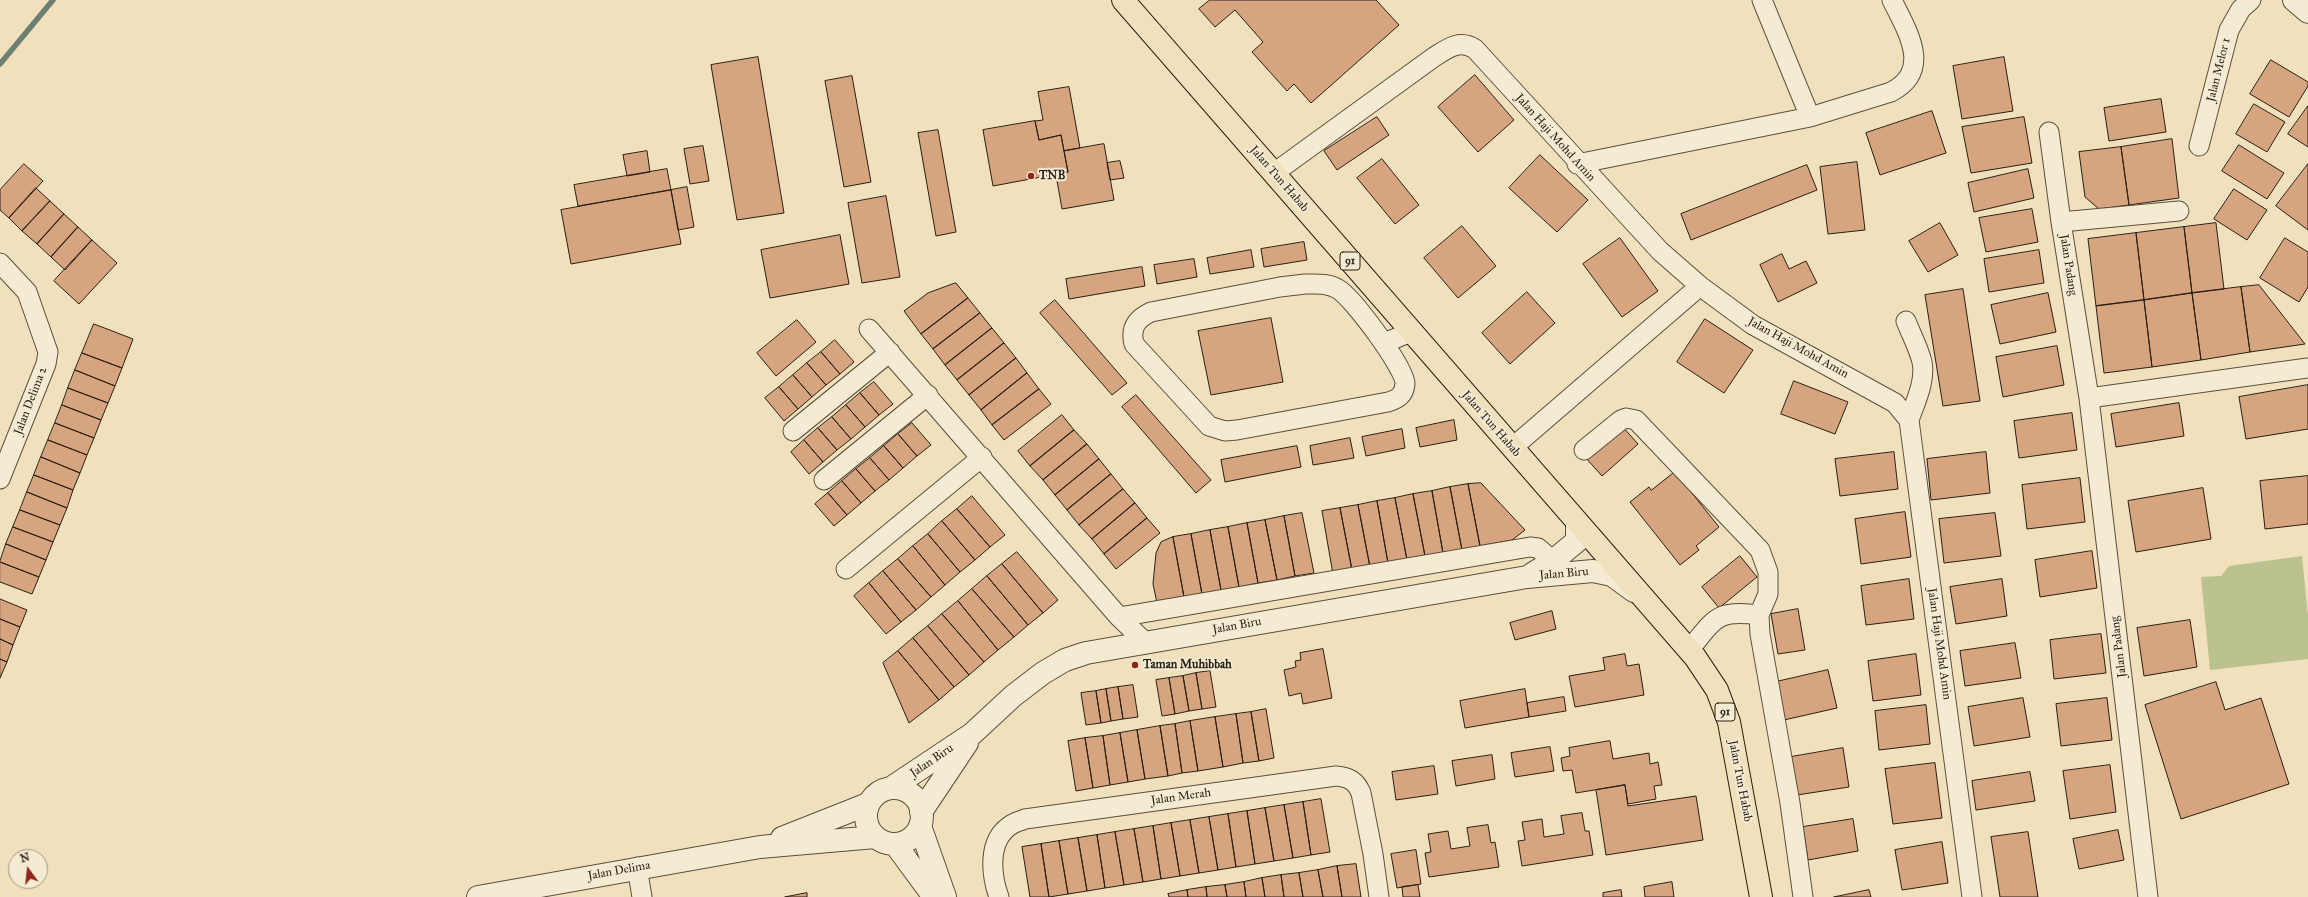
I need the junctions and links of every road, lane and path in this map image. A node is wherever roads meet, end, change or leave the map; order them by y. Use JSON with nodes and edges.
{"nodes":[{"id":1,"x":1123,"y":0,"type":"edge"},
{"id":2,"x":1762,"y":0,"type":"edge"},
{"id":3,"x":1892,"y":0,"type":"edge"},
{"id":4,"x":2251,"y":0,"type":"edge"},
{"id":5,"x":2294,"y":0,"type":"edge"},
{"id":6,"x":2308,"y":12,"type":"edge"},
{"id":7,"x":1810,"y":117,"type":"junction"},
{"id":8,"x":2049,"y":132,"type":"dead end"},
{"id":9,"x":2199,"y":146,"type":"dead end"},
{"id":10,"x":1577,"y":164,"type":"junction"},
{"id":11,"x":1274,"y":174,"type":"junction"},
{"id":12,"x":2179,"y":211,"type":"dead end"},
{"id":13,"x":2061,"y":222,"type":"junction"},
{"id":14,"x":0,"y":263,"type":"edge"},
{"id":15,"x":1700,"y":286,"type":"junction"},
{"id":16,"x":1906,"y":321,"type":"dead end"},
{"id":17,"x":870,"y":329,"type":"dead end"},
{"id":18,"x":1411,"y":332,"type":"junction"},
{"id":19,"x":1384,"y":343,"type":"junction"},
{"id":20,"x":890,"y":352,"type":"junction"},
{"id":21,"x":2308,"y":368,"type":"edge"},
{"id":22,"x":928,"y":395,"type":"junction"},
{"id":23,"x":2089,"y":398,"type":"junction"},
{"id":24,"x":1909,"y":420,"type":"junction"},
{"id":25,"x":793,"y":431,"type":"dead end"},
{"id":26,"x":1512,"y":448,"type":"junction"},
{"id":27,"x":1584,"y":450,"type":"dead end"},
{"id":28,"x":982,"y":457,"type":"junction"},
{"id":29,"x":0,"y":479,"type":"edge"},
{"id":30,"x":824,"y":480,"type":"dead end"},
{"id":31,"x":1577,"y":522,"type":"junction"},
{"id":32,"x":1553,"y":561,"type":"junction"},
{"id":33,"x":846,"y":569,"type":"dead end"},
{"id":34,"x":1527,"y":577,"type":"junction"},
{"id":35,"x":1642,"y":596,"type":"junction"},
{"id":36,"x":1759,"y":615,"type":"junction"},
{"id":37,"x":1119,"y":616,"type":"junction"},
{"id":38,"x":1145,"y":642,"type":"junction"},
{"id":39,"x":1688,"y":650,"type":"junction"},
{"id":40,"x":972,"y":734,"type":"junction"},
{"id":41,"x":891,"y":788,"type":"junction"},
{"id":42,"x":868,"y":804,"type":"junction"},
{"id":43,"x":921,"y":819,"type":"junction"},
{"id":44,"x":875,"y":837,"type":"junction"},
{"id":45,"x":896,"y":844,"type":"junction"},
{"id":46,"x":760,"y":847,"type":"junction"},
{"id":47,"x":637,"y":867,"type":"junction"},
{"id":48,"x":478,"y":897,"type":"edge"},
{"id":49,"x":642,"y":897,"type":"edge"},
{"id":50,"x":934,"y":897,"type":"edge"},
{"id":51,"x":945,"y":897,"type":"edge"},
{"id":52,"x":1000,"y":897,"type":"edge"},
{"id":53,"x":1379,"y":897,"type":"edge"},
{"id":54,"x":1761,"y":897,"type":"edge"},
{"id":55,"x":1803,"y":897,"type":"edge"},
{"id":56,"x":1972,"y":897,"type":"edge"},
{"id":57,"x":2148,"y":897,"type":"edge"}],
"edges":[{"from":1,"to":11,"type":"highway","name":"Jalan Tun Habab","number":"91"},
{"from":2,"to":7,"type":"street"},
{"from":3,"to":7,"type":"street"},
{"from":4,"to":9,"type":"street","name":"Jalan Melor 1"},
{"from":5,"to":6,"type":"street"},
{"from":7,"to":10,"type":"street"},
{"from":8,"to":13,"type":"street","name":"Jalan Padang"},
{"from":10,"to":11,"type":"street","name":"Jalan Haji Mohd Amin"},
{"from":10,"to":15,"type":"street","name":"Jalan Haji Mohd Amin"},
{"from":11,"to":18,"type":"highway","name":"Jalan Tun Habab","number":"91"},
{"from":12,"to":13,"type":"street"},
{"from":13,"to":23,"type":"street","name":"Jalan Padang"},
{"from":14,"to":29,"type":"street","name":"Jalan Delima 2"},
{"from":15,"to":24,"type":"street","name":"Jalan Haji Mohd Amin"},
{"from":15,"to":26,"type":"street"},
{"from":16,"to":24,"type":"street"},
{"from":17,"to":20,"type":"street"},
{"from":18,"to":19,"type":"street"},
{"from":18,"to":26,"type":"highway","name":"Jalan Tun Habab","number":"91"},
{"from":19,"to":19,"type":"street"},
{"from":20,"to":22,"type":"street"},
{"from":20,"to":25,"type":"street"},
{"from":21,"to":23,"type":"street"},
{"from":22,"to":28,"type":"street"},
{"from":22,"to":30,"type":"street"},
{"from":23,"to":57,"type":"street","name":"Jalan Padang"},
{"from":24,"to":56,"type":"street","name":"Jalan Haji Mohd Amin"},
{"from":26,"to":31,"type":"highway","name":"Jalan Tun Habab","number":"91"},
{"from":27,"to":36,"type":"street"},
{"from":28,"to":33,"type":"street"},
{"from":28,"to":37,"type":"street"},
{"from":31,"to":32,"type":"street","name":"Jalan Biru"},
{"from":31,"to":35,"type":"highway","name":"Jalan Tun Habab","number":"91"},
{"from":32,"to":34,"type":"street","name":"Jalan Biru"},
{"from":32,"to":37,"type":"street"},
{"from":34,"to":35,"type":"street","name":"Jalan Biru"},
{"from":34,"to":38,"type":"street","name":"Jalan Biru"},
{"from":35,"to":39,"type":"highway","name":"Jalan Tun Habab","number":"91"},
{"from":36,"to":39,"type":"street"},
{"from":36,"to":55,"type":"street"},
{"from":37,"to":38,"type":"street"},
{"from":38,"to":40,"type":"street","name":"Jalan Biru"},
{"from":39,"to":54,"type":"highway","name":"Jalan Tun Habab","number":"91"},
{"from":40,"to":41,"type":"street","name":"Jalan Biru"},
{"from":40,"to":43,"type":"street","name":"Jalan Biru"},
{"from":41,"to":42,"type":"street"},
{"from":41,"to":43,"type":"street"},
{"from":42,"to":44,"type":"street"},
{"from":42,"to":46,"type":"street","name":"Jalan Delima"},
{"from":43,"to":45,"type":"street"},
{"from":43,"to":51,"type":"street"},
{"from":44,"to":45,"type":"street"},
{"from":44,"to":46,"type":"street","name":"Jalan Delima"},
{"from":45,"to":50,"type":"street"},
{"from":46,"to":47,"type":"street","name":"Jalan Delima"},
{"from":47,"to":48,"type":"street","name":"Jalan Delima"},
{"from":47,"to":49,"type":"street"},
{"from":52,"to":53,"type":"street","name":"Jalan Merah"}]}
